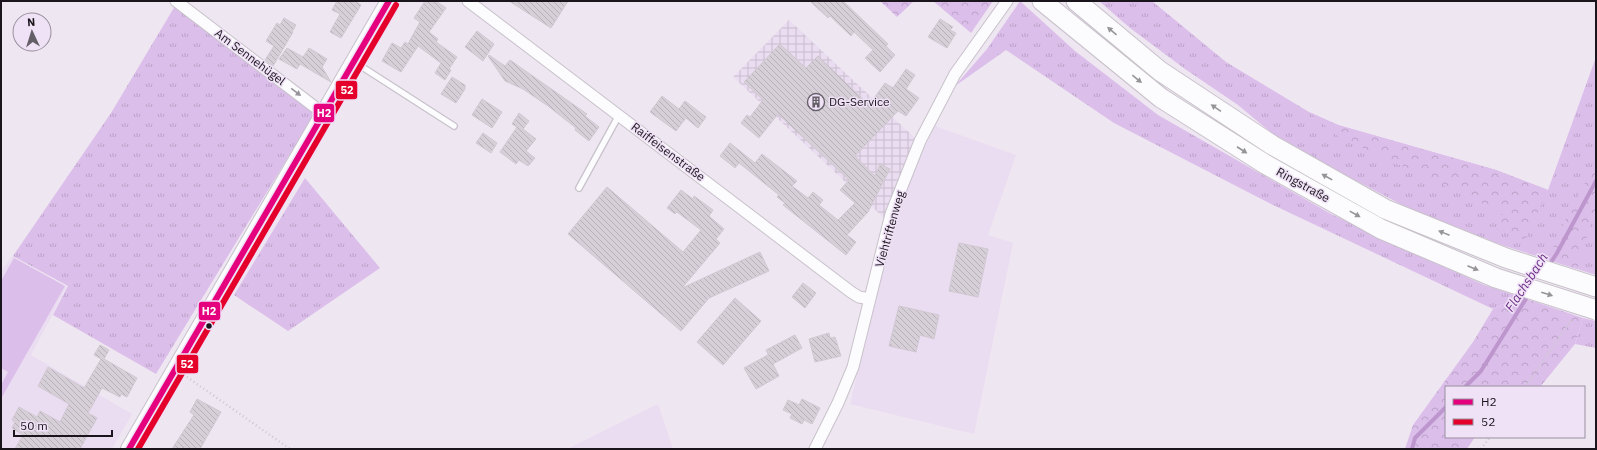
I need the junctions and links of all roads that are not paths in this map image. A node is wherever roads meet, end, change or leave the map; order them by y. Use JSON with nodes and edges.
{"nodes":[{"id":1,"x":176,"y":1,"type":"edge"},
{"id":2,"x":389,"y":1,"type":"edge"},
{"id":3,"x":468,"y":1,"type":"edge"},
{"id":4,"x":1007,"y":1,"type":"edge"},
{"id":5,"x":1042,"y":1,"type":"edge"},
{"id":6,"x":1076,"y":1,"type":"edge"},
{"id":7,"x":354,"y":62,"type":"junction"},
{"id":8,"x":324,"y":114,"type":"junction"},
{"id":9,"x":619,"y":115,"type":"junction"},
{"id":10,"x":454,"y":126,"type":"dead end"},
{"id":11,"x":579,"y":188,"type":"dead end"},
{"id":12,"x":1596,"y":287,"type":"edge"},
{"id":13,"x":870,"y":299,"type":"junction"},
{"id":14,"x":1596,"y":310,"type":"edge"},
{"id":15,"x":129,"y":449,"type":"edge"},
{"id":16,"x":815,"y":449,"type":"edge"}],
"edges":[{"from":1,"to":8,"type":"street","name":"Am Sennehügel","one_way":true},
{"from":2,"to":7,"type":"main road"},
{"from":3,"to":9,"type":"street","name":"Raiffeisenstraße"},
{"from":4,"to":13,"type":"street","name":"Viehtriftenweg"},
{"from":5,"to":14,"type":"highway","name":"Ringstraße","one_way":true,"bridge":true},
{"from":12,"to":6,"type":"highway","name":"Ringstraße","one_way":true},
{"from":7,"to":8,"type":"main road"},
{"from":7,"to":10,"type":"lane"},
{"from":8,"to":15,"type":"main road"},
{"from":9,"to":11,"type":"lane"},
{"from":9,"to":13,"type":"street","name":"Raiffeisenstraße"},
{"from":13,"to":16,"type":"street","name":"Viehtriftenweg"}]}
